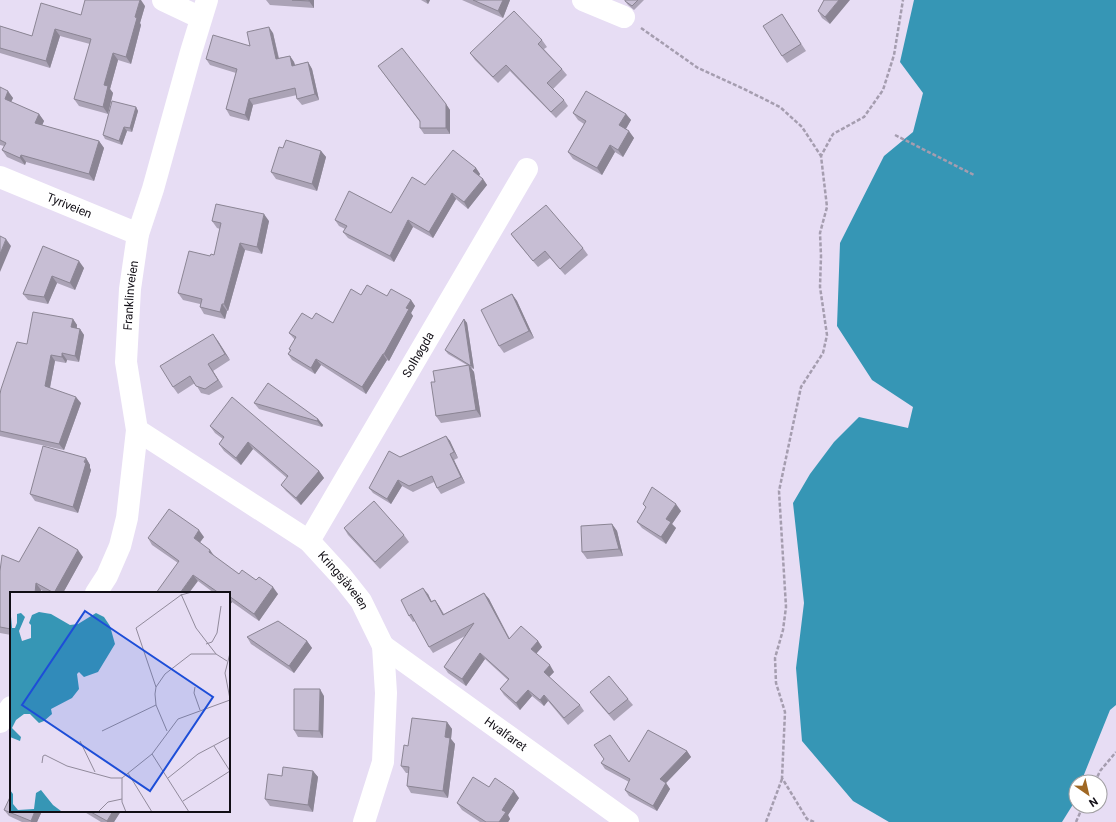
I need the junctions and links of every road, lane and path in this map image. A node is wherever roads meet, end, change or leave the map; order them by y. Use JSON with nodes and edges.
{"nodes":[{"id":1,"x":163,"y":0,"type":"edge"},
{"id":2,"x":582,"y":0,"type":"edge"},
{"id":3,"x":903,"y":0,"type":"edge"},
{"id":4,"x":204,"y":9,"type":"edge"},
{"id":5,"x":624,"y":17,"type":"joint"},
{"id":6,"x":895,"y":135,"type":"dead end"},
{"id":7,"x":821,"y":156,"type":"junction"},
{"id":8,"x":527,"y":169,"type":"dead end"},
{"id":9,"x":974,"y":175,"type":"dead end"},
{"id":10,"x":0,"y":177,"type":"edge"},
{"id":11,"x":138,"y":234,"type":"junction"},
{"id":12,"x":137,"y":430,"type":"junction"},
{"id":13,"x":309,"y":540,"type":"junction"},
{"id":14,"x":97,"y":592,"type":"edge"},
{"id":15,"x":383,"y":646,"type":"junction"},
{"id":16,"x":10,"y":708,"type":"edge"},
{"id":17,"x":0,"y":722,"type":"edge"},
{"id":18,"x":1116,"y":752,"type":"edge"},
{"id":19,"x":1099,"y":774,"type":"edge"},
{"id":20,"x":782,"y":778,"type":"junction"},
{"id":21,"x":767,"y":821,"type":"edge"},
{"id":22,"x":364,"y":822,"type":"edge"},
{"id":23,"x":628,"y":822,"type":"edge"},
{"id":24,"x":814,"y":822,"type":"edge"}],
"edges":[{"from":1,"to":4,"type":"street"},
{"from":2,"to":5,"type":"street"},
{"from":3,"to":7,"type":"path"},
{"from":4,"to":11,"type":"street","name":"Franklinveien"},
{"from":5,"to":7,"type":"path"},
{"from":6,"to":9,"type":"path"},
{"from":7,"to":20,"type":"path"},
{"from":8,"to":13,"type":"street","name":"Solhøgda"},
{"from":10,"to":11,"type":"street","name":"Tyriveien"},
{"from":11,"to":12,"type":"street","name":"Franklinveien"},
{"from":12,"to":13,"type":"street","name":"Kringsjåveien"},
{"from":12,"to":14,"type":"street","name":"Franklinveien"},
{"from":13,"to":15,"type":"street","name":"Kringsjåveien"},
{"from":15,"to":22,"type":"street","name":"Kringsjåveien"},
{"from":15,"to":23,"type":"street","name":"Hvalfaret"},
{"from":16,"to":17,"type":"street"},
{"from":18,"to":19,"type":"path"},
{"from":20,"to":21,"type":"path"},
{"from":20,"to":24,"type":"path"}]}
